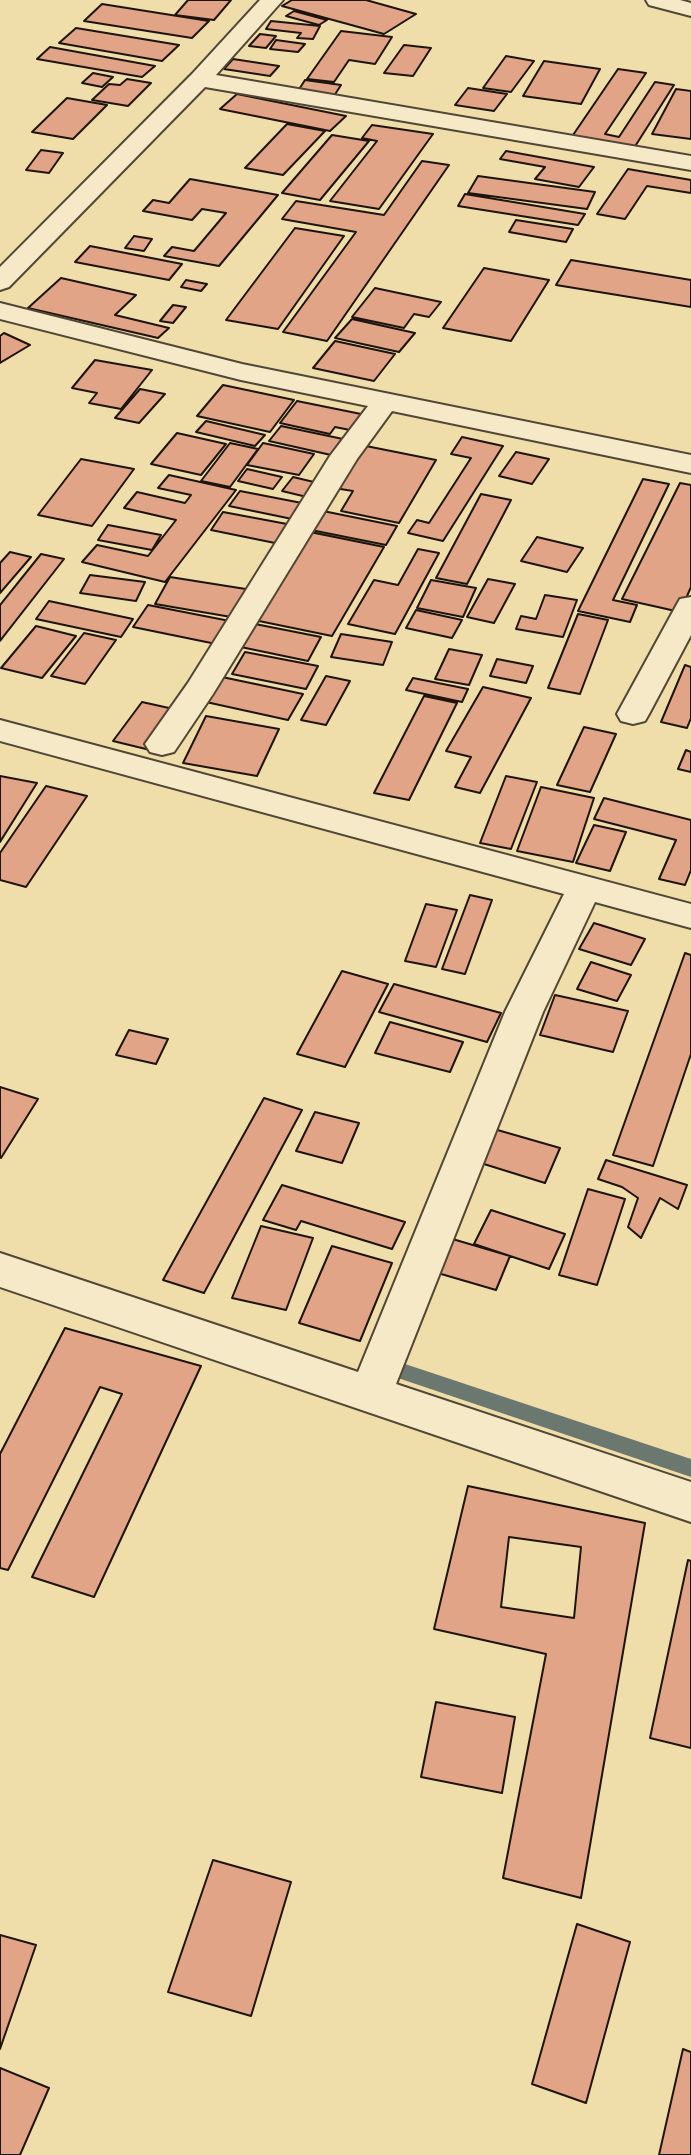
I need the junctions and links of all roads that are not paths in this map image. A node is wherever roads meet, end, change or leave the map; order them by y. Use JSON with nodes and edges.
{"nodes":[{"id":1,"x":272,"y":0,"type":"edge"},
{"id":2,"x":657,"y":0,"type":"edge"},
{"id":3,"x":691,"y":10,"type":"edge"},
{"id":4,"x":200,"y":79,"type":"junction"},
{"id":5,"x":691,"y":163,"type":"edge"},
{"id":6,"x":0,"y":282,"type":"edge"},
{"id":7,"x":0,"y":311,"type":"edge"},
{"id":8,"x":385,"y":402,"type":"junction"},
{"id":9,"x":691,"y":464,"type":"edge"},
{"id":10,"x":691,"y":606,"type":"edge"},
{"id":11,"x":633,"y":715,"type":"dead end"},
{"id":12,"x":0,"y":730,"type":"edge"},
{"id":13,"x":162,"y":744,"type":"dead end"},
{"id":14,"x":585,"y":887,"type":"junction"},
{"id":15,"x":691,"y":916,"type":"edge"},
{"id":16,"x":0,"y":1270,"type":"edge"},
{"id":17,"x":370,"y":1395,"type":"junction"},
{"id":18,"x":691,"y":1502,"type":"edge"}],
"edges":[{"from":1,"to":4,"type":"street"},
{"from":2,"to":3,"type":"street"},
{"from":4,"to":5,"type":"street"},
{"from":4,"to":6,"type":"street"},
{"from":7,"to":8,"type":"street"},
{"from":8,"to":9,"type":"street"},
{"from":8,"to":13,"type":"street"},
{"from":10,"to":11,"type":"street"},
{"from":12,"to":14,"type":"street"},
{"from":14,"to":15,"type":"street"},
{"from":14,"to":17,"type":"street"},
{"from":16,"to":17,"type":"street"},
{"from":17,"to":18,"type":"street"}]}
